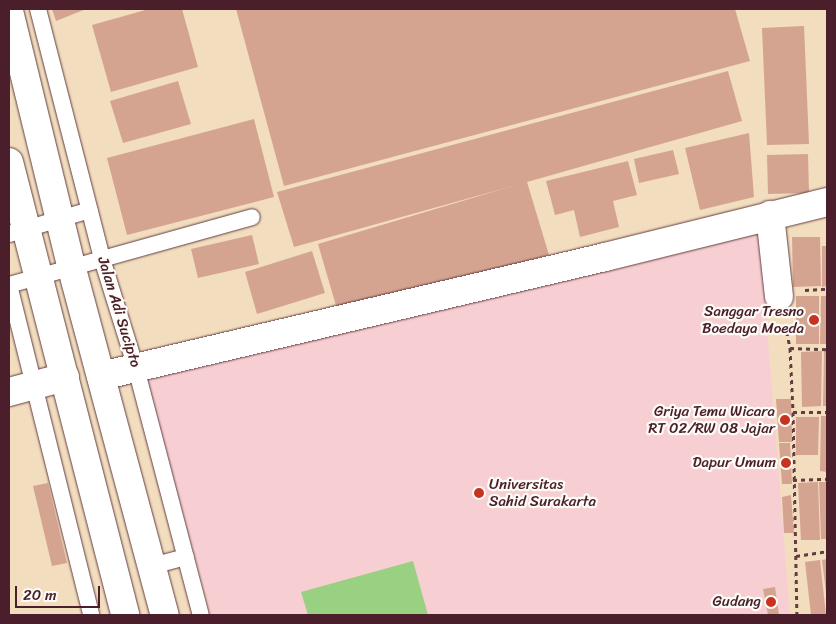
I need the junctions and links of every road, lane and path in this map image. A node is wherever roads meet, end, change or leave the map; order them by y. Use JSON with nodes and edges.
{"nodes":[{"id":1,"x":38,"y":9,"type":"edge"},
{"id":2,"x":9,"y":11,"type":"edge"},
{"id":3,"x":54,"y":70,"type":"junction"},
{"id":4,"x":25,"y":76,"type":"junction"},
{"id":5,"x":75,"y":152,"type":"junction"},
{"id":6,"x":46,"y":160,"type":"junction"},
{"id":7,"x":9,"y":162,"type":"edge"},
{"id":8,"x":13,"y":194,"type":"edge"},
{"id":9,"x":827,"y":202,"type":"edge"},
{"id":10,"x":90,"y":210,"type":"junction"},
{"id":11,"x":770,"y":215,"type":"junction"},
{"id":12,"x":252,"y":217,"type":"dead end"},
{"id":13,"x":60,"y":219,"type":"junction"},
{"id":14,"x":17,"y":231,"type":"edge"},
{"id":15,"x":102,"y":259,"type":"junction"},
{"id":16,"x":72,"y":269,"type":"junction"},
{"id":17,"x":38,"y":279,"type":"junction"},
{"id":18,"x":9,"y":285,"type":"edge"},
{"id":19,"x":779,"y":297,"type":"joint"},
{"id":20,"x":790,"y":348,"type":"junction"},
{"id":21,"x":827,"y":349,"type":"edge"},
{"id":22,"x":136,"y":368,"type":"junction"},
{"id":23,"x":101,"y":376,"type":"junction"},
{"id":24,"x":65,"y":377,"type":"junction"},
{"id":25,"x":21,"y":389,"type":"edge"},
{"id":26,"x":792,"y":412,"type":"junction"},
{"id":27,"x":827,"y":412,"type":"edge"},
{"id":28,"x":827,"y":479,"type":"edge"},
{"id":29,"x":793,"y":480,"type":"junction"},
{"id":30,"x":827,"y":551,"type":"edge"},
{"id":31,"x":796,"y":556,"type":"junction"},
{"id":32,"x":186,"y":557,"type":"junction"},
{"id":33,"x":152,"y":566,"type":"junction"},
{"id":34,"x":91,"y":615,"type":"edge"},
{"id":35,"x":125,"y":615,"type":"edge"},
{"id":36,"x":165,"y":615,"type":"edge"},
{"id":37,"x":201,"y":615,"type":"edge"},
{"id":38,"x":797,"y":615,"type":"edge"}],
"edges":[{"from":1,"to":3,"type":"lane","name":"Jalan Adi Sucipto"},
{"from":2,"to":4,"type":"main road"},
{"from":3,"to":4,"type":"lane"},
{"from":3,"to":5,"type":"lane","name":"Jalan Adi Sucipto"},
{"from":4,"to":6,"type":"main road"},
{"from":5,"to":6,"type":"lane"},
{"from":5,"to":10,"type":"lane","name":"Jalan Adi Sucipto"},
{"from":6,"to":13,"type":"main road"},
{"from":7,"to":8,"type":"main road"},
{"from":8,"to":14,"type":"main road"},
{"from":9,"to":11,"type":"main road"},
{"from":10,"to":13,"type":"lane"},
{"from":10,"to":15,"type":"lane","name":"Jalan Adi Sucipto"},
{"from":11,"to":19,"type":"main road"},
{"from":11,"to":22,"type":"main road"},
{"from":12,"to":15,"type":"lane"},
{"from":13,"to":14,"type":"lane"},
{"from":13,"to":16,"type":"main road"},
{"from":14,"to":17,"type":"main road"},
{"from":15,"to":16,"type":"lane"},
{"from":15,"to":22,"type":"lane","name":"Jalan Adi Sucipto"},
{"from":16,"to":17,"type":"lane"},
{"from":16,"to":23,"type":"main road"},
{"from":17,"to":18,"type":"lane"},
{"from":17,"to":24,"type":"main road"},
{"from":18,"to":25,"type":"lane"},
{"from":19,"to":20,"type":"path"},
{"from":20,"to":21,"type":"path"},
{"from":20,"to":26,"type":"path"},
{"from":22,"to":23,"type":"main road"},
{"from":22,"to":32,"type":"lane","name":"Jalan Adi Sucipto"},
{"from":23,"to":33,"type":"main road"},
{"from":24,"to":25,"type":"main road"},
{"from":24,"to":35,"type":"main road"},
{"from":25,"to":34,"type":"lane"},
{"from":26,"to":27,"type":"path"},
{"from":26,"to":29,"type":"path"},
{"from":28,"to":29,"type":"path"},
{"from":29,"to":31,"type":"path"},
{"from":30,"to":31,"type":"path"},
{"from":31,"to":38,"type":"path"},
{"from":32,"to":33,"type":"lane"},
{"from":32,"to":37,"type":"lane","name":"Jalan Adi Sucipto"},
{"from":33,"to":36,"type":"main road"}]}
